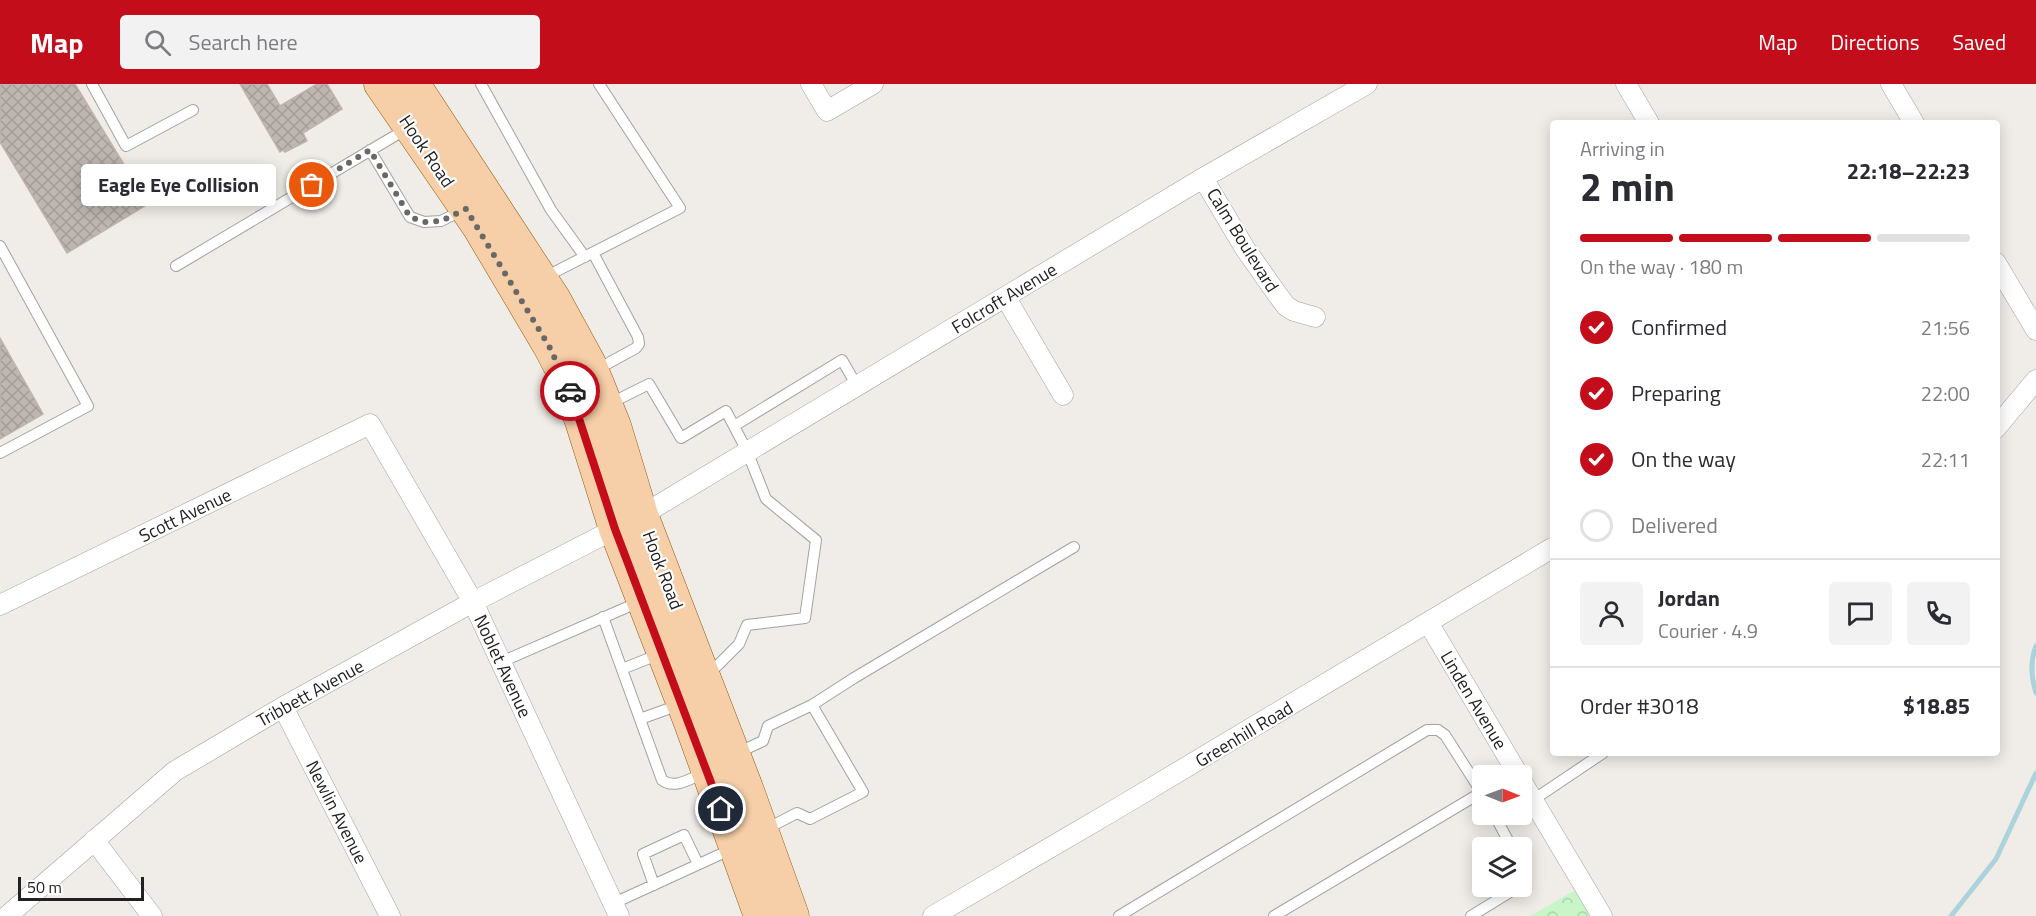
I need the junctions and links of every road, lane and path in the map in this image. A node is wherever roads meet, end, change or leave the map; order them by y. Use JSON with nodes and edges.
{"nodes":[{"id":1,"x":92,"y":84,"type":"edge"},
{"id":2,"x":380,"y":84,"type":"edge"},
{"id":3,"x":414,"y":84,"type":"edge"},
{"id":4,"x":426,"y":84,"type":"edge"},
{"id":5,"x":481,"y":84,"type":"edge"},
{"id":6,"x":599,"y":84,"type":"edge"},
{"id":7,"x":812,"y":84,"type":"edge"},
{"id":8,"x":873,"y":84,"type":"edge"},
{"id":9,"x":1367,"y":84,"type":"edge"},
{"id":10,"x":1626,"y":84,"type":"edge"},
{"id":11,"x":1891,"y":84,"type":"edge"},
{"id":12,"x":193,"y":110,"type":"dead end"},
{"id":13,"x":1647,"y":120,"type":"edge"},
{"id":14,"x":1912,"y":120,"type":"edge"},
{"id":15,"x":424,"y":124,"type":"junction"},
{"id":16,"x":370,"y":150,"type":"junction"},
{"id":17,"x":1203,"y":178,"type":"junction"},
{"id":18,"x":466,"y":209,"type":"junction"},
{"id":19,"x":0,"y":246,"type":"edge"},
{"id":20,"x":589,"y":255,"type":"junction"},
{"id":21,"x":176,"y":266,"type":"dead end"},
{"id":22,"x":2000,"y":269,"type":"edge"},
{"id":23,"x":542,"y":279,"type":"junction"},
{"id":24,"x":1006,"y":298,"type":"junction"},
{"id":25,"x":1315,"y":317,"type":"dead end"},
{"id":26,"x":2036,"y":330,"type":"edge"},
{"id":27,"x":593,"y":371,"type":"junction"},
{"id":28,"x":2036,"y":380,"type":"edge"},
{"id":29,"x":857,"y":386,"type":"junction"},
{"id":30,"x":1063,"y":395,"type":"dead end"},
{"id":31,"x":608,"y":405,"type":"junction"},
{"id":32,"x":2000,"y":423,"type":"edge"},
{"id":33,"x":370,"y":424,"type":"joint"},
{"id":34,"x":734,"y":426,"type":"junction"},
{"id":35,"x":747,"y":451,"type":"junction"},
{"id":36,"x":0,"y":453,"type":"edge"},
{"id":37,"x":628,"y":522,"type":"junction"},
{"id":38,"x":1074,"y":547,"type":"dead end"},
{"id":39,"x":1550,"y":549,"type":"edge"},
{"id":40,"x":642,"y":601,"type":"junction"},
{"id":41,"x":473,"y":602,"type":"junction"},
{"id":42,"x":0,"y":605,"type":"edge"},
{"id":43,"x":603,"y":617,"type":"junction"},
{"id":44,"x":1429,"y":624,"type":"junction"},
{"id":45,"x":663,"y":653,"type":"junction"},
{"id":46,"x":501,"y":662,"type":"junction"},
{"id":47,"x":622,"y":669,"type":"junction"},
{"id":48,"x":705,"y":678,"type":"junction"},
{"id":49,"x":682,"y":704,"type":"junction"},
{"id":50,"x":812,"y":705,"type":"junction"},
{"id":51,"x":283,"y":707,"type":"junction"},
{"id":52,"x":640,"y":719,"type":"junction"},
{"id":53,"x":734,"y":754,"type":"junction"},
{"id":54,"x":1599,"y":756,"type":"edge"},
{"id":55,"x":1509,"y":765,"type":"edge"},
{"id":56,"x":707,"y":771,"type":"junction"},
{"id":57,"x":1472,"y":777,"type":"edge"},
{"id":58,"x":1472,"y":798,"type":"edge"},
{"id":59,"x":1533,"y":800,"type":"joint"},
{"id":60,"x":763,"y":830,"type":"junction"},
{"id":61,"x":94,"y":840,"type":"junction"},
{"id":62,"x":735,"y":847,"type":"junction"},
{"id":63,"x":698,"y":864,"type":"junction"},
{"id":64,"x":654,"y":885,"type":"junction"},
{"id":65,"x":1502,"y":897,"type":"edge"},
{"id":66,"x":616,"y":910,"type":"edge"},
{"id":67,"x":7,"y":916,"type":"edge"},
{"id":68,"x":152,"y":916,"type":"edge"},
{"id":69,"x":390,"y":916,"type":"edge"},
{"id":70,"x":760,"y":916,"type":"edge"},
{"id":71,"x":793,"y":916,"type":"edge"},
{"id":72,"x":933,"y":916,"type":"edge"},
{"id":73,"x":1119,"y":916,"type":"edge"},
{"id":74,"x":1274,"y":916,"type":"edge"},
{"id":75,"x":1471,"y":916,"type":"edge"},
{"id":76,"x":1602,"y":916,"type":"edge"}],
"edges":[{"from":1,"to":12,"type":"lane"},
{"from":2,"to":15,"type":"main road","name":"Hook Road"},
{"from":3,"to":15,"type":"main road","name":"Hook Road"},
{"from":4,"to":15,"type":"main road"},
{"from":5,"to":20,"type":"lane"},
{"from":6,"to":20,"type":"lane"},
{"from":7,"to":8,"type":"street"},
{"from":9,"to":17,"type":"street","name":"Folcroft Avenue"},
{"from":10,"to":13,"type":"street"},
{"from":11,"to":14,"type":"street"},
{"from":15,"to":16,"type":"lane"},
{"from":15,"to":18,"type":"main road","name":"Hook Road"},
{"from":15,"to":23,"type":"main road","name":"Hook Road"},
{"from":16,"to":18,"type":"lane"},
{"from":16,"to":21,"type":"lane"},
{"from":17,"to":24,"type":"street","name":"Folcroft Avenue"},
{"from":17,"to":25,"type":"street","name":"Calm Boulevard"},
{"from":18,"to":37,"type":"main road","name":"Hook Road"},
{"from":19,"to":36,"type":"lane"},
{"from":20,"to":23,"type":"lane"},
{"from":20,"to":27,"type":"lane"},
{"from":22,"to":26,"type":"street"},
{"from":23,"to":27,"type":"main road","name":"Hook Road"},
{"from":24,"to":29,"type":"street","name":"Folcroft Avenue"},
{"from":24,"to":30,"type":"street"},
{"from":27,"to":31,"type":"main road","name":"Hook Road"},
{"from":28,"to":32,"type":"street"},
{"from":29,"to":34,"type":"lane"},
{"from":29,"to":35,"type":"street","name":"Folcroft Avenue"},
{"from":31,"to":34,"type":"lane"},
{"from":31,"to":37,"type":"main road","name":"Hook Road"},
{"from":33,"to":41,"type":"street","name":"Noblet Avenue"},
{"from":33,"to":42,"type":"street","name":"Scott Avenue"},
{"from":34,"to":35,"type":"lane"},
{"from":35,"to":37,"type":"street","name":"Folcroft Avenue"},
{"from":35,"to":48,"type":"lane"},
{"from":37,"to":40,"type":"main road","name":"Hook Road"},
{"from":37,"to":41,"type":"street","name":"Tribbett Avenue"},
{"from":37,"to":48,"type":"main road","name":"Hook Road"},
{"from":38,"to":50,"type":"lane"},
{"from":39,"to":44,"type":"street","name":"Greenhill Road"},
{"from":40,"to":43,"type":"lane"},
{"from":40,"to":45,"type":"main road","name":"Hook Road"},
{"from":41,"to":46,"type":"street","name":"Noblet Avenue"},
{"from":41,"to":51,"type":"street","name":"Tribbett Avenue"},
{"from":43,"to":46,"type":"lane"},
{"from":43,"to":47,"type":"lane"},
{"from":44,"to":55,"type":"street","name":"Linden Avenue"},
{"from":44,"to":72,"type":"street","name":"Greenhill Road"},
{"from":45,"to":47,"type":"lane"},
{"from":45,"to":49,"type":"main road","name":"Hook Road"},
{"from":46,"to":66,"type":"street","name":"Noblet Avenue"},
{"from":47,"to":52,"type":"lane"},
{"from":48,"to":53,"type":"main road","name":"Hook Road"},
{"from":49,"to":52,"type":"lane"},
{"from":49,"to":56,"type":"main road","name":"Hook Road"},
{"from":50,"to":53,"type":"lane"},
{"from":50,"to":60,"type":"lane"},
{"from":51,"to":61,"type":"street","name":"Tribbett Avenue"},
{"from":51,"to":69,"type":"street","name":"Newlin Avenue"},
{"from":52,"to":56,"type":"lane"},
{"from":53,"to":60,"type":"main road","name":"Hook Road"},
{"from":54,"to":59,"type":"lane"},
{"from":56,"to":62,"type":"main road","name":"Hook Road"},
{"from":57,"to":73,"type":"lane"},
{"from":58,"to":74,"type":"lane"},
{"from":59,"to":76,"type":"street","name":"Linden Avenue"},
{"from":60,"to":71,"type":"main road","name":"Hook Road"},
{"from":61,"to":67,"type":"street","name":"Tribbett Avenue"},
{"from":61,"to":68,"type":"street"},
{"from":62,"to":63,"type":"lane"},
{"from":62,"to":70,"type":"main road","name":"Hook Road"},
{"from":63,"to":64,"type":"lane"},
{"from":63,"to":64,"type":"lane"},
{"from":64,"to":66,"type":"lane"},
{"from":65,"to":75,"type":"lane"}]}
